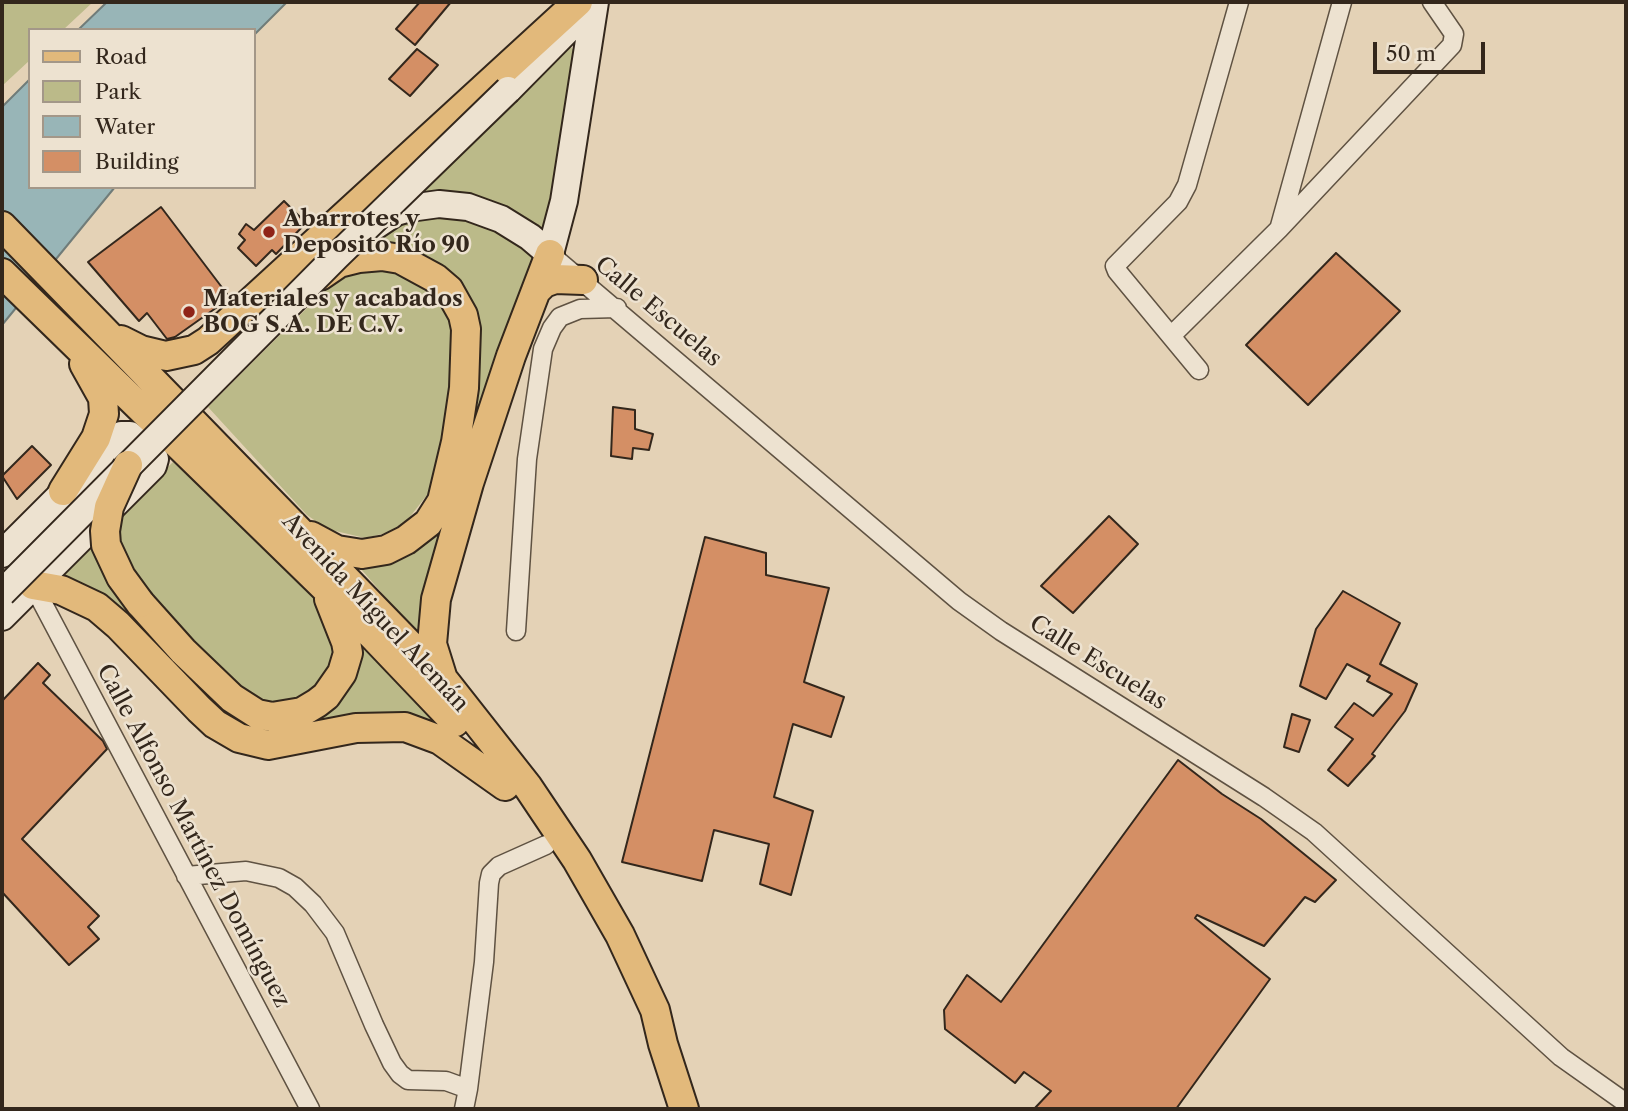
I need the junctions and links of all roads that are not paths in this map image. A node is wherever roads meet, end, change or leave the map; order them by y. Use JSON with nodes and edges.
{"nodes":[{"id":1,"x":578,"y":2,"type":"edge"},
{"id":2,"x":588,"y":2,"type":"edge"},
{"id":3,"x":595,"y":2,"type":"edge"},
{"id":4,"x":1239,"y":2,"type":"edge"},
{"id":5,"x":1342,"y":2,"type":"edge"},
{"id":6,"x":1432,"y":2,"type":"edge"},
{"id":7,"x":505,"y":87,"type":"junction"},
{"id":8,"x":2,"y":226,"type":"edge"},
{"id":9,"x":1279,"y":229,"type":"junction"},
{"id":10,"x":358,"y":236,"type":"junction"},
{"id":11,"x":550,"y":254,"type":"junction"},
{"id":12,"x":2,"y":273,"type":"edge"},
{"id":13,"x":583,"y":280,"type":"junction"},
{"id":14,"x":306,"y":287,"type":"junction"},
{"id":15,"x":536,"y":291,"type":"junction"},
{"id":16,"x":617,"y":309,"type":"junction"},
{"id":17,"x":96,"y":321,"type":"junction"},
{"id":18,"x":65,"y":333,"type":"junction"},
{"id":19,"x":1172,"y":335,"type":"junction"},
{"id":20,"x":1199,"y":370,"type":"dead end"},
{"id":21,"x":172,"y":420,"type":"junction"},
{"id":22,"x":128,"y":465,"type":"junction"},
{"id":23,"x":63,"y":491,"type":"junction"},
{"id":24,"x":293,"y":526,"type":"junction"},
{"id":25,"x":2,"y":554,"type":"edge"},
{"id":26,"x":2,"y":578,"type":"edge"},
{"id":27,"x":321,"y":584,"type":"junction"},
{"id":28,"x":33,"y":585,"type":"junction"},
{"id":29,"x":2,"y":593,"type":"edge"},
{"id":30,"x":2,"y":617,"type":"edge"},
{"id":31,"x":516,"y":631,"type":"dead end"},
{"id":32,"x":443,"y":679,"type":"junction"},
{"id":33,"x":505,"y":786,"type":"junction"},
{"id":34,"x":546,"y":845,"type":"junction"},
{"id":35,"x":186,"y":876,"type":"junction"},
{"id":36,"x":613,"y":939,"type":"junction"},
{"id":37,"x":468,"y":1089,"type":"junction"},
{"id":38,"x":1626,"y":1103,"type":"edge"},
{"id":39,"x":310,"y":1109,"type":"edge"},
{"id":40,"x":464,"y":1109,"type":"edge"},
{"id":41,"x":684,"y":1109,"type":"edge"}],
"edges":[{"from":1,"to":17,"type":"main road"},
{"from":2,"to":7,"type":"main road"},
{"from":3,"to":7,"type":"main road"},
{"from":3,"to":11,"type":"main road"},
{"from":4,"to":19,"type":"street"},
{"from":5,"to":9,"type":"street"},
{"from":6,"to":9,"type":"street"},
{"from":7,"to":10,"type":"main road","bridge":true},
{"from":7,"to":26,"type":"main road"},
{"from":8,"to":17,"type":"main road","name":"Avenida Miguel Alemán"},
{"from":9,"to":19,"type":"street"},
{"from":10,"to":11,"type":"main road","bridge":true},
{"from":10,"to":14,"type":"main road","bridge":true},
{"from":11,"to":13,"type":"street","name":"Calle Escuelas"},
{"from":11,"to":15,"type":"main road"},
{"from":12,"to":18,"type":"main road","name":"Avenida Miguel Alemán"},
{"from":13,"to":15,"type":"main road"},
{"from":13,"to":16,"type":"street","name":"Calle Escuelas"},
{"from":14,"to":21,"type":"main road","bridge":true},
{"from":14,"to":24,"type":"main road","bridge":true},
{"from":15,"to":32,"type":"main road"},
{"from":16,"to":31,"type":"street"},
{"from":16,"to":38,"type":"street","name":"Calle Escuelas"},
{"from":17,"to":21,"type":"main road","name":"Avenida Miguel Alemán"},
{"from":18,"to":21,"type":"main road","name":"Avenida Miguel Alemán"},
{"from":18,"to":23,"type":"main road"},
{"from":19,"to":20,"type":"street"},
{"from":21,"to":22,"type":"main road","bridge":true},
{"from":21,"to":24,"type":"main road","name":"Avenida Miguel Alemán"},
{"from":21,"to":27,"type":"main road","name":"Avenida Miguel Alemán"},
{"from":22,"to":27,"type":"main road","bridge":true},
{"from":22,"to":29,"type":"main road","bridge":true},
{"from":23,"to":25,"type":"main road"},
{"from":23,"to":28,"type":"main road"},
{"from":24,"to":32,"type":"main road","name":"Avenida Miguel Alemán"},
{"from":27,"to":33,"type":"main road","name":"Avenida Miguel Alemán"},
{"from":28,"to":30,"type":"main road"},
{"from":28,"to":33,"type":"main road"},
{"from":28,"to":35,"type":"street","name":"Calle Alfonso Martínez Domínguez"},
{"from":32,"to":36,"type":"main road","name":"Avenida Miguel Alemán"},
{"from":33,"to":34,"type":"main road","name":"Avenida Miguel Alemán"},
{"from":34,"to":36,"type":"main road","name":"Avenida Miguel Alemán"},
{"from":34,"to":37,"type":"street"},
{"from":35,"to":37,"type":"street"},
{"from":35,"to":39,"type":"street","name":"Calle Alfonso Martínez Domínguez"},
{"from":36,"to":41,"type":"main road","name":"Avenida Miguel Alemán"},
{"from":37,"to":40,"type":"street"}]}
